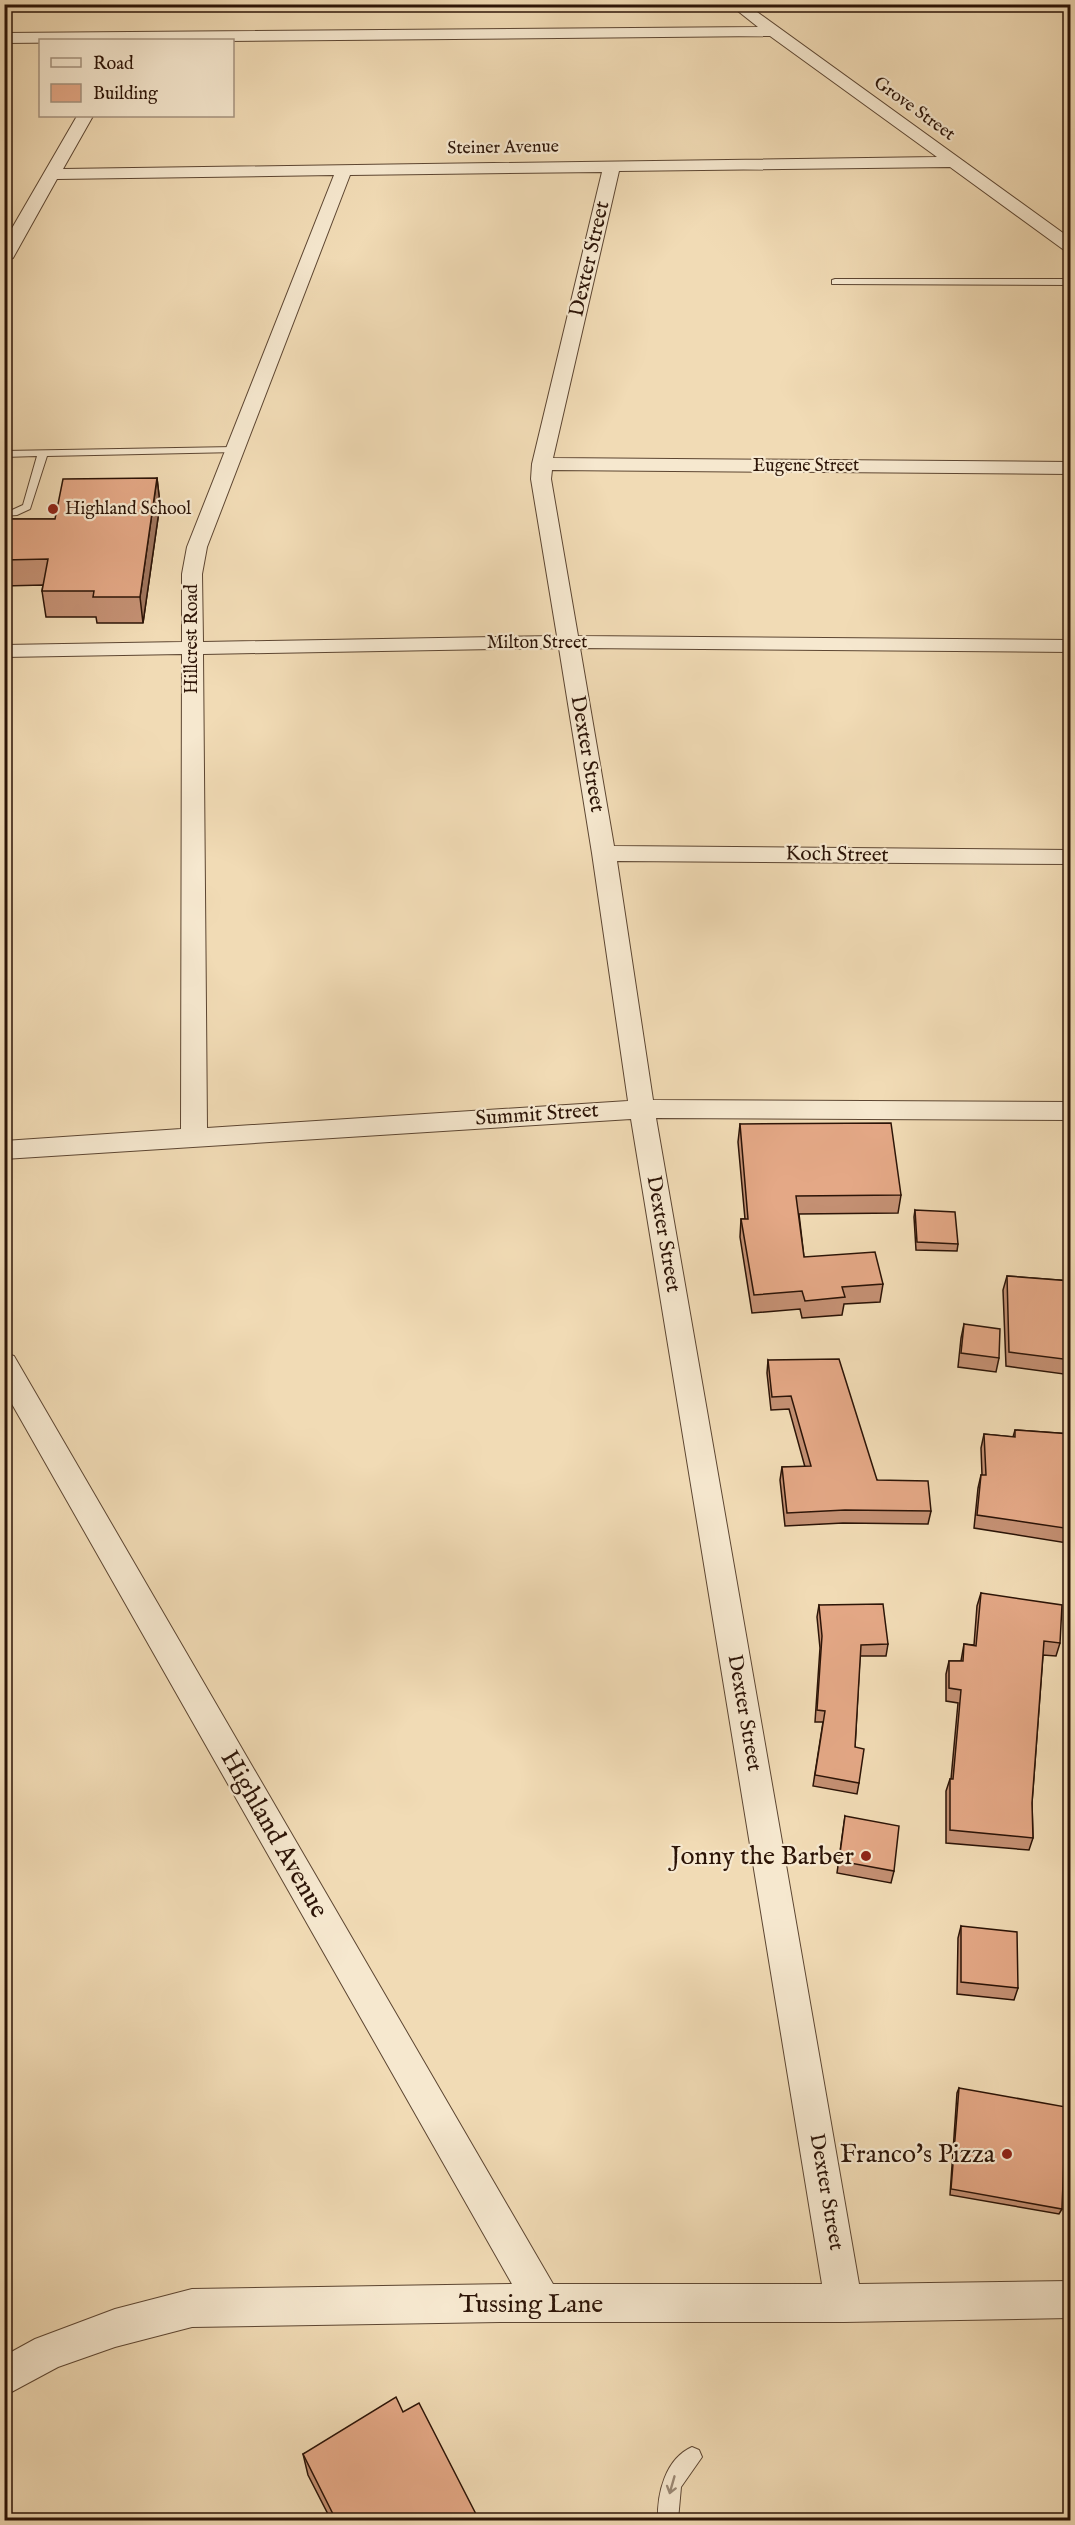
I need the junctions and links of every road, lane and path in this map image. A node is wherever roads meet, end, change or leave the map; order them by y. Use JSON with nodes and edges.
{"nodes":[{"id":1,"x":736,"y":4,"type":"edge"},
{"id":2,"x":773,"y":31,"type":"junction"},
{"id":3,"x":4,"y":38,"type":"edge"},
{"id":4,"x":126,"y":39,"type":"edge"},
{"id":5,"x":84,"y":117,"type":"edge"},
{"id":6,"x":954,"y":162,"type":"junction"},
{"id":7,"x":612,"y":166,"type":"junction"},
{"id":8,"x":344,"y":170,"type":"junction"},
{"id":9,"x":53,"y":174,"type":"junction"},
{"id":10,"x":1071,"y":246,"type":"edge"},
{"id":11,"x":4,"y":258,"type":"edge"},
{"id":12,"x":835,"y":282,"type":"dead end"},
{"id":13,"x":1071,"y":282,"type":"edge"},
{"id":14,"x":234,"y":450,"type":"junction"},
{"id":15,"x":43,"y":453,"type":"junction"},
{"id":16,"x":4,"y":454,"type":"edge"},
{"id":17,"x":542,"y":464,"type":"junction"},
{"id":18,"x":1071,"y":468,"type":"edge"},
{"id":19,"x":4,"y":513,"type":"edge"},
{"id":20,"x":568,"y":642,"type":"junction"},
{"id":21,"x":1071,"y":646,"type":"edge"},
{"id":22,"x":191,"y":647,"type":"junction"},
{"id":23,"x":4,"y":651,"type":"edge"},
{"id":24,"x":604,"y":853,"type":"junction"},
{"id":25,"x":1071,"y":857,"type":"edge"},
{"id":26,"x":642,"y":1109,"type":"junction"},
{"id":27,"x":1071,"y":1111,"type":"edge"},
{"id":28,"x":194,"y":1137,"type":"junction"},
{"id":29,"x":4,"y":1150,"type":"edge"},
{"id":30,"x":4,"y":1364,"type":"edge"},
{"id":31,"x":1071,"y":2300,"type":"edge"},
{"id":32,"x":543,"y":2304,"type":"junction"},
{"id":33,"x":844,"y":2304,"type":"junction"},
{"id":34,"x":4,"y":2377,"type":"edge"},
{"id":35,"x":692,"y":2457,"type":"dead end"},
{"id":36,"x":668,"y":2520,"type":"edge"}],
"edges":[{"from":1,"to":2,"type":"street","name":"Grove Street"},
{"from":2,"to":4,"type":"street"},
{"from":2,"to":6,"type":"street","name":"Grove Street"},
{"from":3,"to":4,"type":"street"},
{"from":5,"to":9,"type":"street"},
{"from":6,"to":7,"type":"street","name":"Steiner Avenue"},
{"from":6,"to":10,"type":"street","name":"Grove Street"},
{"from":7,"to":8,"type":"street","name":"Steiner Avenue"},
{"from":7,"to":17,"type":"street","name":"Dexter Street"},
{"from":8,"to":9,"type":"street","name":"Steiner Avenue"},
{"from":8,"to":14,"type":"street","name":"Hillcrest Road"},
{"from":9,"to":11,"type":"street"},
{"from":12,"to":13,"type":"lane"},
{"from":14,"to":15,"type":"lane"},
{"from":14,"to":22,"type":"street","name":"Hillcrest Road"},
{"from":15,"to":16,"type":"lane"},
{"from":15,"to":19,"type":"lane"},
{"from":17,"to":18,"type":"street","name":"Eugene Street"},
{"from":17,"to":20,"type":"street","name":"Dexter Street"},
{"from":20,"to":21,"type":"street","name":"Milton Street"},
{"from":20,"to":22,"type":"street","name":"Milton Street"},
{"from":20,"to":24,"type":"street","name":"Dexter Street"},
{"from":22,"to":23,"type":"street","name":"Milton Street"},
{"from":22,"to":28,"type":"street","name":"Hillcrest Road"},
{"from":24,"to":25,"type":"street","name":"Koch Street"},
{"from":24,"to":26,"type":"street","name":"Dexter Street"},
{"from":26,"to":27,"type":"street","name":"Summit Street"},
{"from":26,"to":28,"type":"street","name":"Summit Street"},
{"from":26,"to":33,"type":"street","name":"Dexter Street"},
{"from":28,"to":29,"type":"street","name":"Summit Street"},
{"from":30,"to":32,"type":"street","name":"Highland Avenue"},
{"from":31,"to":33,"type":"street","name":"Tussing Lane"},
{"from":32,"to":33,"type":"street","name":"Tussing Lane"},
{"from":32,"to":34,"type":"street","name":"Tussing Lane"},
{"from":35,"to":36,"type":"lane","one_way":true}]}
